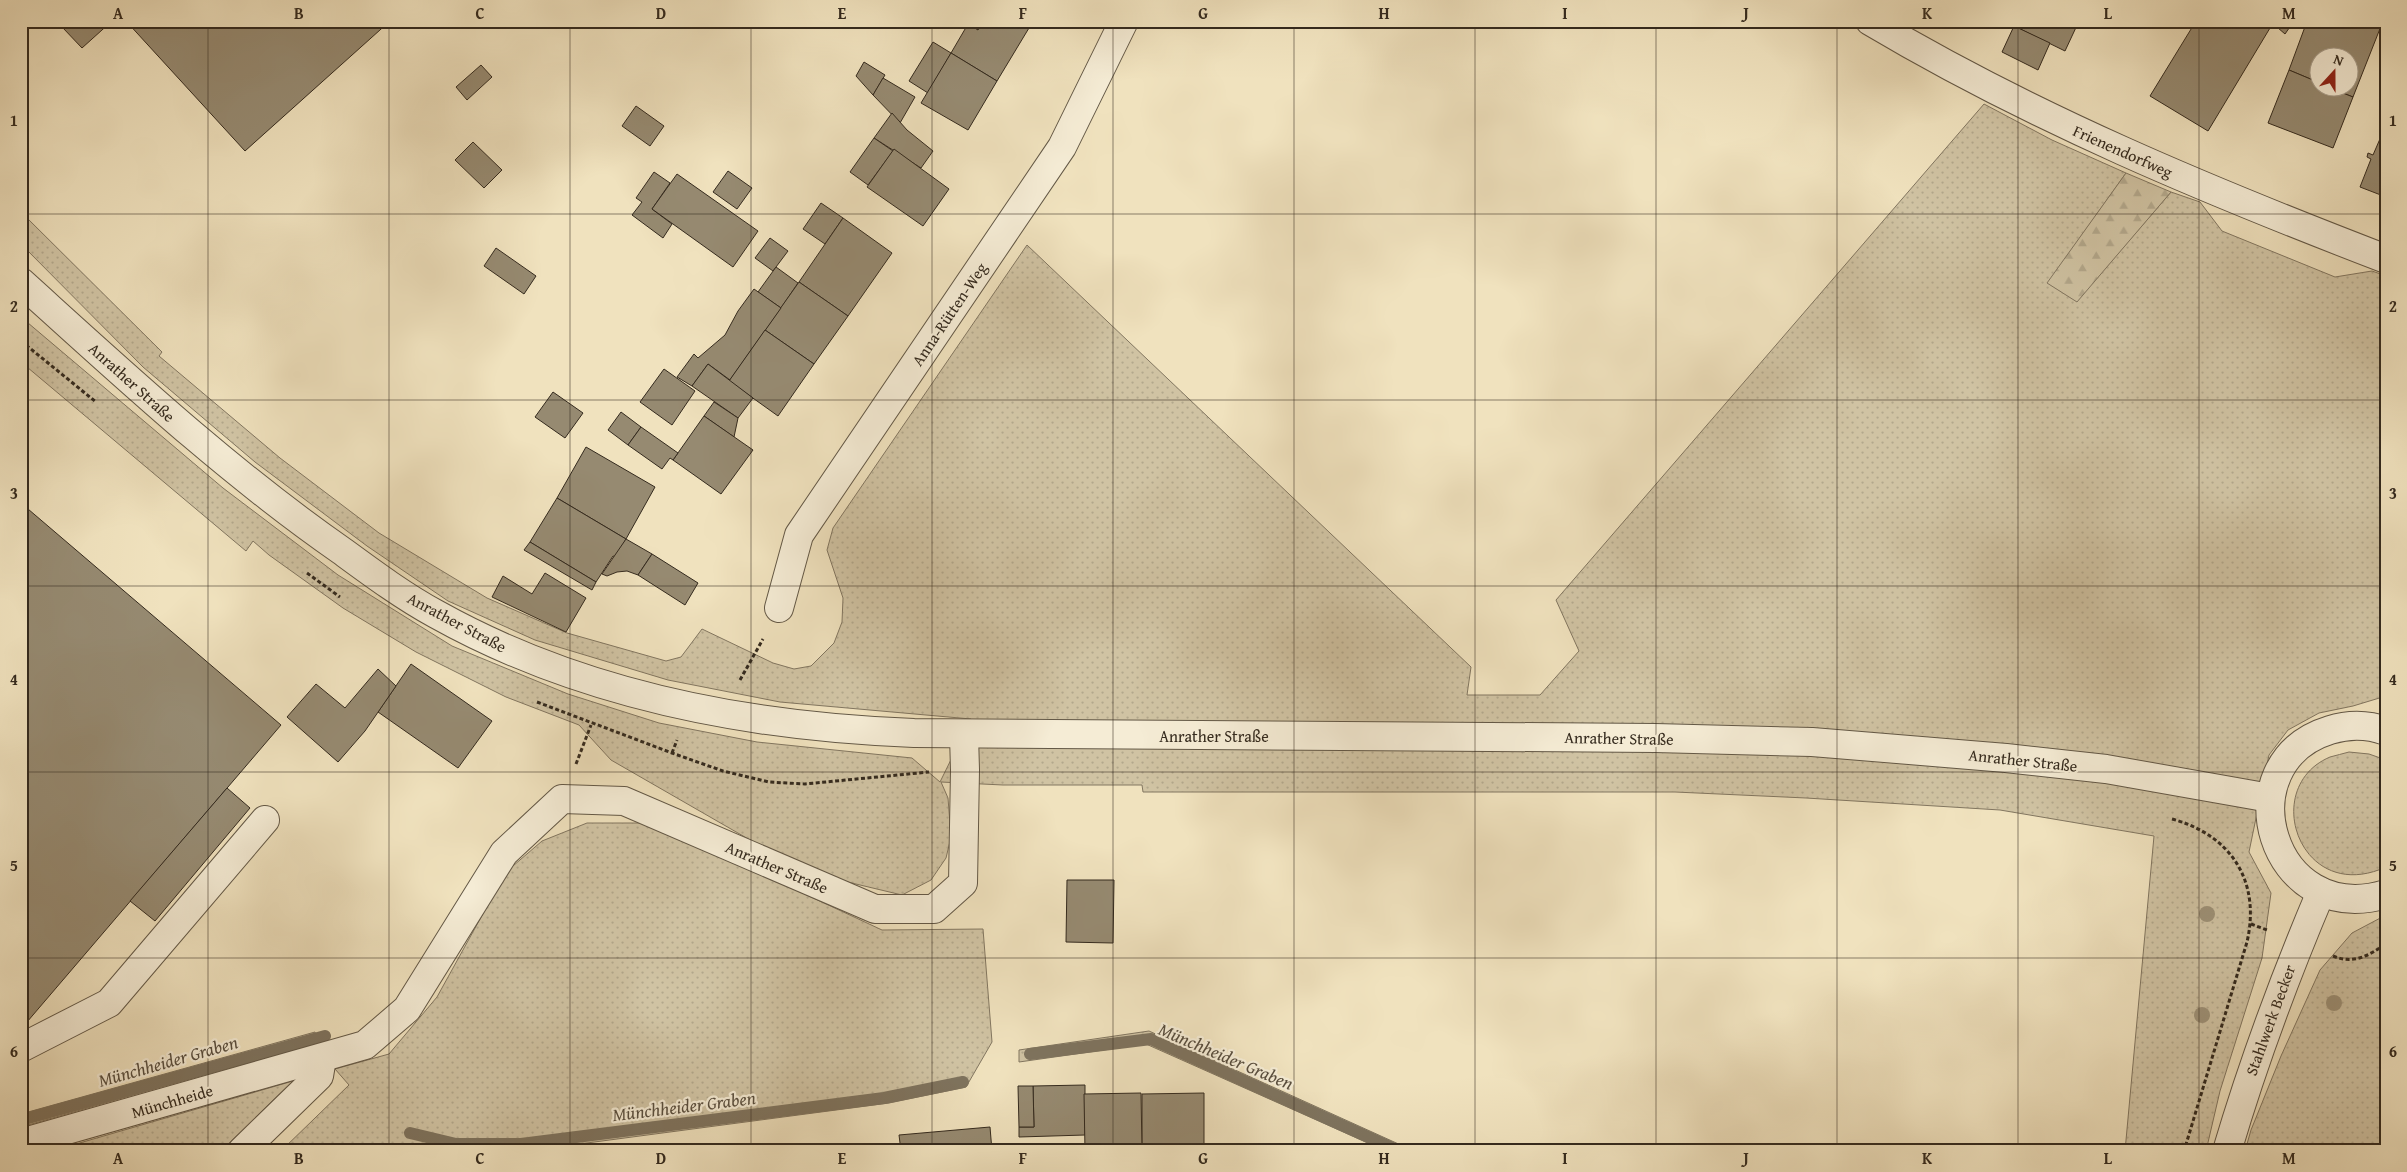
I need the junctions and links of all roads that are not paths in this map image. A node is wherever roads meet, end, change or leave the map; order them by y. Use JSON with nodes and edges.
{"nodes":[{"id":1,"x":1124,"y":21,"type":"edge"},
{"id":2,"x":1870,"y":21,"type":"edge"},
{"id":3,"x":2386,"y":259,"type":"edge"},
{"id":4,"x":21,"y":282,"type":"edge"},
{"id":5,"x":779,"y":608,"type":"dead end"},
{"id":6,"x":2386,"y":731,"type":"edge"},
{"id":7,"x":964,"y":735,"type":"junction"},
{"id":8,"x":2270,"y":798,"type":"junction"},
{"id":9,"x":265,"y":820,"type":"dead end"},
{"id":10,"x":2321,"y":892,"type":"junction"},
{"id":11,"x":2386,"y":894,"type":"edge"},
{"id":12,"x":21,"y":1048,"type":"edge"},
{"id":13,"x":322,"y":1058,"type":"junction"},
{"id":14,"x":21,"y":1143,"type":"edge"},
{"id":15,"x":242,"y":1151,"type":"edge"},
{"id":16,"x":2227,"y":1151,"type":"edge"}],
"edges":[{"from":1,"to":5,"type":"street","name":"Anna-Rütten-Weg"},
{"from":2,"to":3,"type":"street","name":"Frienendorfweg"},
{"from":4,"to":7,"type":"street","name":"Anrather Straße"},
{"from":6,"to":8,"type":"street"},
{"from":7,"to":8,"type":"street","name":"Anrather Straße"},
{"from":7,"to":13,"type":"street","name":"Anrather Straße"},
{"from":8,"to":10,"type":"street"},
{"from":9,"to":12,"type":"street"},
{"from":10,"to":11,"type":"street"},
{"from":10,"to":16,"type":"street","name":"Stahlwerk Becker"},
{"from":13,"to":14,"type":"street","name":"Münchheide"},
{"from":13,"to":15,"type":"street"}]}
